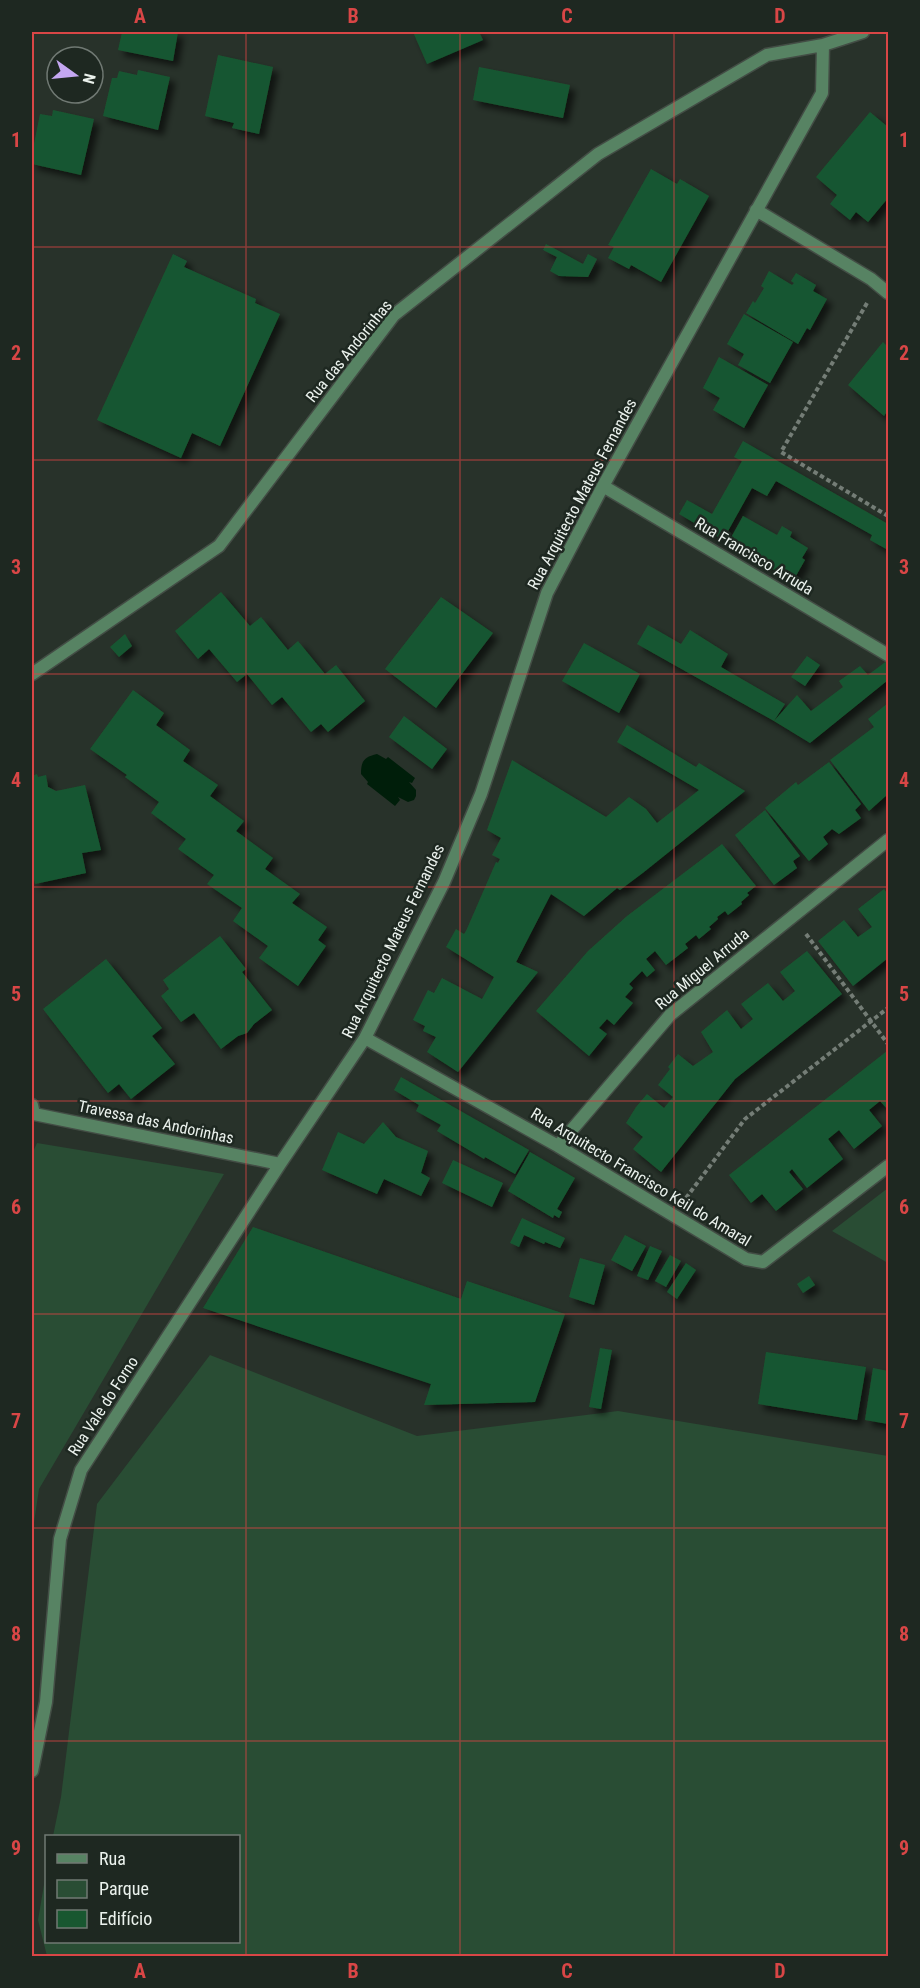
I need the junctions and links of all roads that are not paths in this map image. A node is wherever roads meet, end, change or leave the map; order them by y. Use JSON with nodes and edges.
{"nodes":[{"id":1,"x":863,"y":32,"type":"edge"},
{"id":2,"x":823,"y":45,"type":"junction"},
{"id":3,"x":756,"y":210,"type":"junction"},
{"id":4,"x":888,"y":293,"type":"edge"},
{"id":5,"x":603,"y":486,"type":"junction"},
{"id":6,"x":888,"y":655,"type":"edge"},
{"id":7,"x":32,"y":674,"type":"edge"},
{"id":8,"x":888,"y":840,"type":"edge"},
{"id":9,"x":365,"y":1038,"type":"junction"},
{"id":10,"x":32,"y":1105,"type":"edge"},
{"id":11,"x":558,"y":1146,"type":"junction"},
{"id":12,"x":280,"y":1164,"type":"junction"},
{"id":13,"x":888,"y":1166,"type":"edge"},
{"id":14,"x":32,"y":1771,"type":"edge"}],
"edges":[{"from":1,"to":2,"type":"street"},
{"from":2,"to":3,"type":"street","name":"Rua Arquitecto Mateus Fernandes"},
{"from":2,"to":7,"type":"street","name":"Rua das Andorinhas"},
{"from":3,"to":4,"type":"street"},
{"from":3,"to":5,"type":"street","name":"Rua Arquitecto Mateus Fernandes"},
{"from":5,"to":6,"type":"street","name":"Rua Francisco Arruda"},
{"from":5,"to":9,"type":"street","name":"Rua Arquitecto Mateus Fernandes"},
{"from":8,"to":11,"type":"street","name":"Rua Miguel Arruda"},
{"from":9,"to":11,"type":"street","name":"Rua Arquitecto Francisco Keil do Amaral"},
{"from":9,"to":12,"type":"street","name":"Rua Arquitecto Mateus Fernandes"},
{"from":10,"to":12,"type":"street","name":"Travessa das Andorinhas"},
{"from":11,"to":13,"type":"street","name":"Rua Arquitecto Francisco Keil do Amaral"},
{"from":12,"to":14,"type":"street","name":"Rua Vale do Forno"}]}
